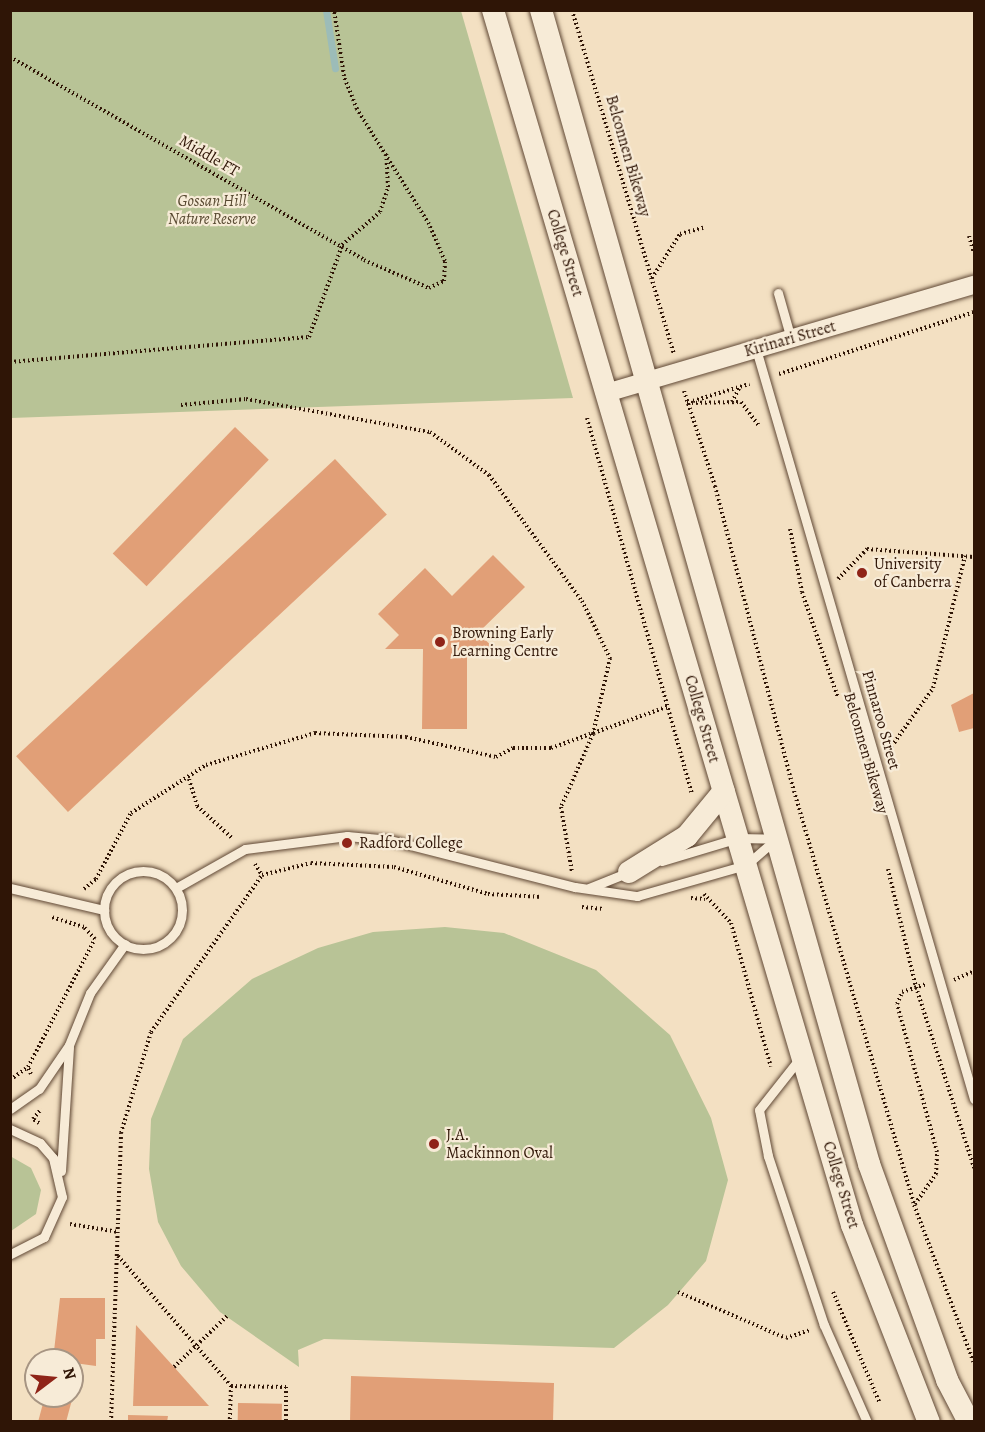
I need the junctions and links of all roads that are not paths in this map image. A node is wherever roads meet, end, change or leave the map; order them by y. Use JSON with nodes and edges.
{"nodes":[{"id":1,"x":493,"y":10,"type":"edge"},
{"id":2,"x":541,"y":10,"type":"edge"},
{"id":3,"x":975,"y":285,"type":"edge"},
{"id":4,"x":778,"y":294,"type":"dead end"},
{"id":5,"x":791,"y":339,"type":"junction"},
{"id":6,"x":756,"y":349,"type":"junction"},
{"id":7,"x":648,"y":381,"type":"junction"},
{"id":8,"x":606,"y":393,"type":"junction"},
{"id":9,"x":724,"y":791,"type":"junction"},
{"id":10,"x":738,"y":838,"type":"junction"},
{"id":11,"x":777,"y":838,"type":"junction"},
{"id":12,"x":746,"y":865,"type":"junction"},
{"id":13,"x":628,"y":872,"type":"junction"},
{"id":14,"x":10,"y":888,"type":"edge"},
{"id":15,"x":176,"y":888,"type":"junction"},
{"id":16,"x":587,"y":889,"type":"junction"},
{"id":17,"x":104,"y":910,"type":"junction"},
{"id":18,"x":124,"y":944,"type":"junction"},
{"id":19,"x":69,"y":1045,"type":"junction"},
{"id":20,"x":802,"y":1056,"type":"junction"},
{"id":21,"x":975,"y":1100,"type":"edge"},
{"id":22,"x":10,"y":1109,"type":"edge"},
{"id":23,"x":10,"y":1129,"type":"edge"},
{"id":24,"x":61,"y":1177,"type":"junction"},
{"id":25,"x":10,"y":1254,"type":"edge"},
{"id":26,"x":867,"y":1422,"type":"edge"},
{"id":27,"x":928,"y":1422,"type":"edge"},
{"id":28,"x":969,"y":1422,"type":"edge"}],
"edges":[{"from":1,"to":8,"type":"street","name":"College Street"},
{"from":2,"to":7,"type":"street","name":"College Street"},
{"from":3,"to":5,"type":"street","name":"Kirinari Street"},
{"from":4,"to":5,"type":"lane"},
{"from":5,"to":6,"type":"street","name":"Kirinari Street"},
{"from":6,"to":7,"type":"street","name":"Kirinari Street"},
{"from":6,"to":21,"type":"lane","name":"Pinnaroo Street"},
{"from":7,"to":8,"type":"street","name":"Kirinari Street"},
{"from":7,"to":11,"type":"street","name":"College Street"},
{"from":8,"to":9,"type":"street","name":"College Street"},
{"from":9,"to":10,"type":"street","name":"College Street"},
{"from":9,"to":13,"type":"street"},
{"from":10,"to":11,"type":"lane"},
{"from":10,"to":12,"type":"street","name":"College Street"},
{"from":10,"to":13,"type":"lane"},
{"from":11,"to":12,"type":"lane"},
{"from":11,"to":28,"type":"street","name":"College Street"},
{"from":12,"to":16,"type":"lane"},
{"from":12,"to":20,"type":"street","name":"College Street"},
{"from":13,"to":16,"type":"lane"},
{"from":14,"to":17,"type":"lane"},
{"from":15,"to":16,"type":"lane"},
{"from":15,"to":17,"type":"lane"},
{"from":15,"to":18,"type":"lane"},
{"from":17,"to":18,"type":"lane"},
{"from":18,"to":19,"type":"lane"},
{"from":19,"to":22,"type":"lane"},
{"from":19,"to":24,"type":"lane"},
{"from":20,"to":26,"type":"lane"},
{"from":20,"to":27,"type":"street","name":"College Street"},
{"from":23,"to":24,"type":"lane"},
{"from":24,"to":25,"type":"lane"}]}
